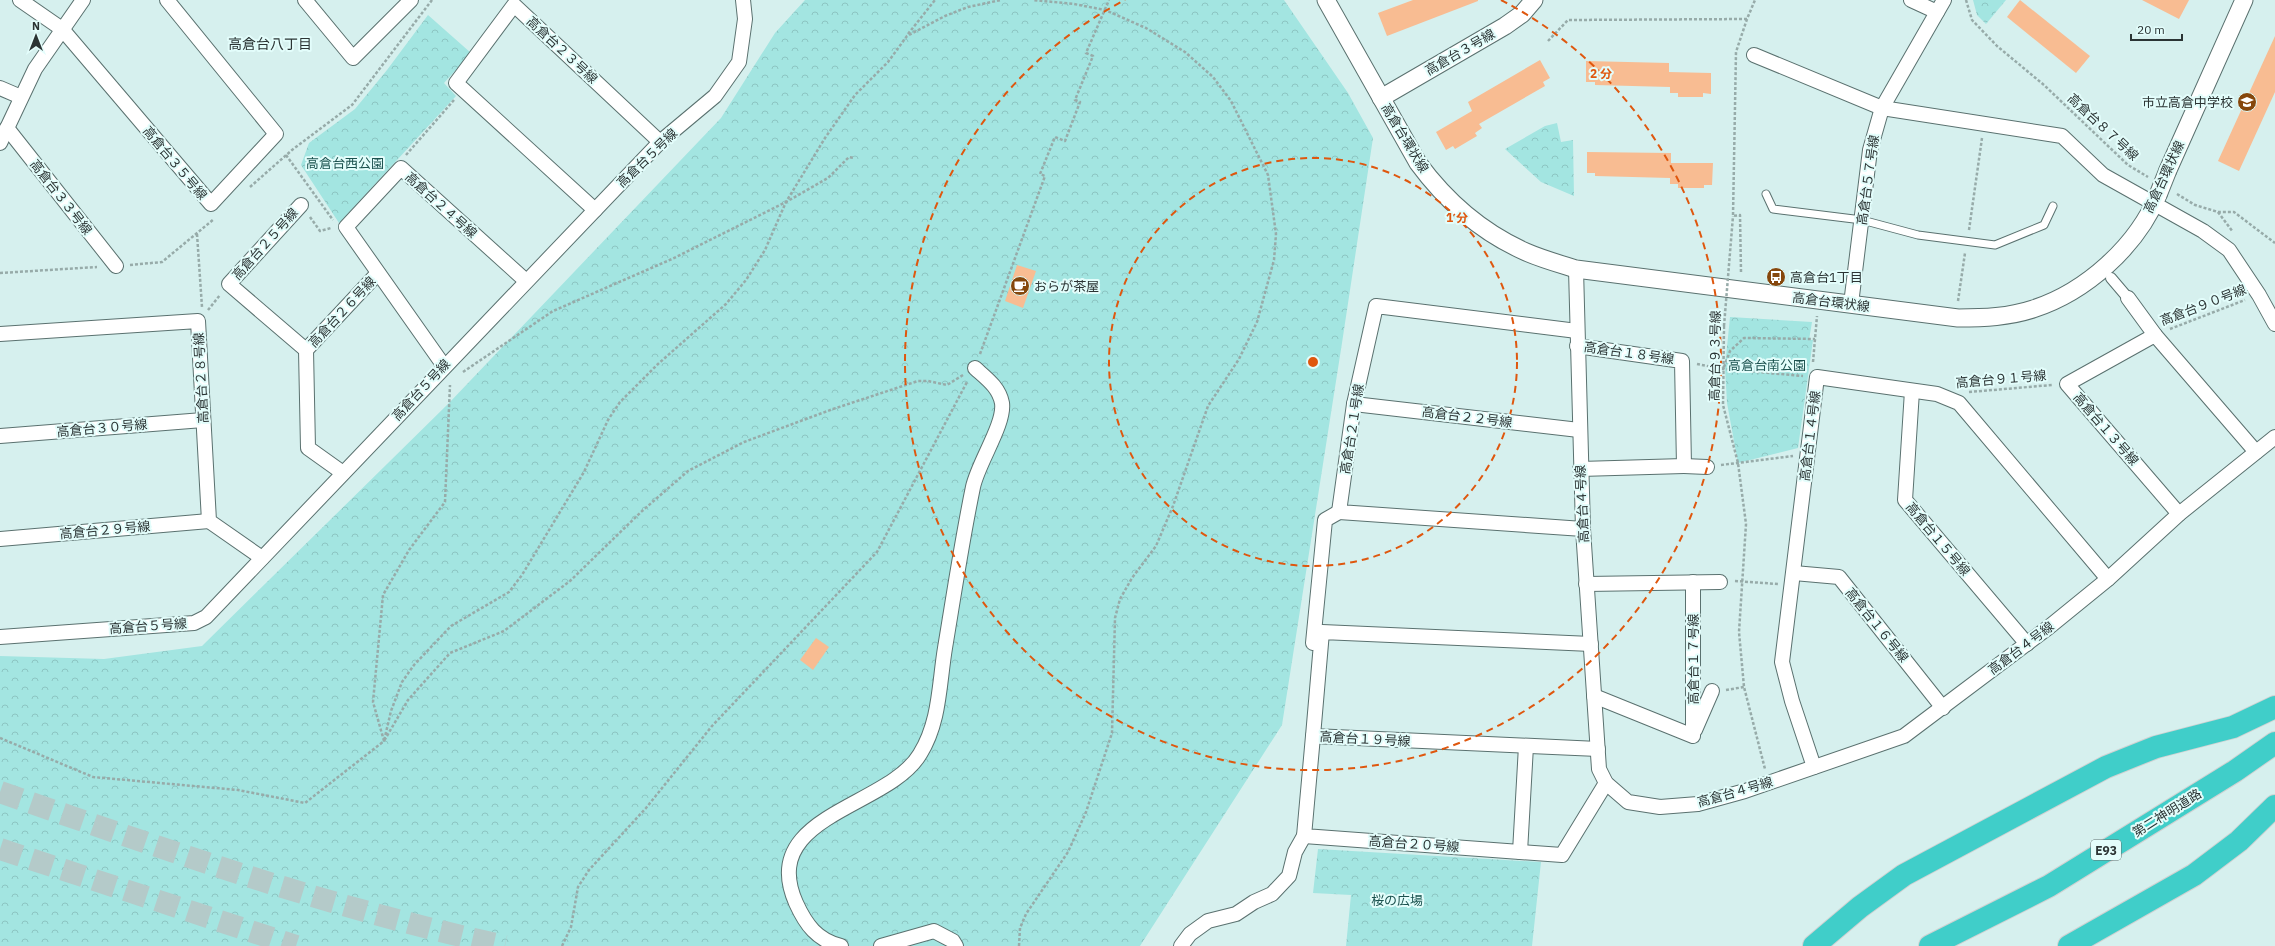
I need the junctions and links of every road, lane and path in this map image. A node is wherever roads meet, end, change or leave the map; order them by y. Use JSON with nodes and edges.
{"nodes":[{"id":1,"x":20,"y":0,"type":"edge"},
{"id":2,"x":83,"y":0,"type":"edge"},
{"id":3,"x":167,"y":0,"type":"edge"},
{"id":4,"x":304,"y":0,"type":"edge"},
{"id":5,"x":411,"y":0,"type":"edge"},
{"id":6,"x":743,"y":0,"type":"edge"},
{"id":7,"x":935,"y":0,"type":"edge"},
{"id":8,"x":1001,"y":0,"type":"edge"},
{"id":9,"x":1033,"y":0,"type":"edge"},
{"id":10,"x":1109,"y":0,"type":"edge"},
{"id":11,"x":1326,"y":0,"type":"edge"},
{"id":12,"x":1534,"y":0,"type":"edge"},
{"id":13,"x":1755,"y":0,"type":"edge"},
{"id":14,"x":1911,"y":0,"type":"edge"},
{"id":15,"x":1966,"y":0,"type":"edge"},
{"id":16,"x":2244,"y":0,"type":"edge"},
{"id":17,"x":1940,"y":6,"type":"edge"},
{"id":18,"x":1105,"y":10,"type":"junction"},
{"id":19,"x":1747,"y":18,"type":"junction"},
{"id":20,"x":62,"y":29,"type":"junction"},
{"id":21,"x":907,"y":36,"type":"junction"},
{"id":22,"x":1548,"y":41,"type":"dead end"},
{"id":23,"x":1754,"y":55,"type":"dead end"},
{"id":24,"x":0,"y":88,"type":"edge"},
{"id":25,"x":464,"y":90,"type":"junction"},
{"id":26,"x":21,"y":97,"type":"junction"},
{"id":27,"x":1381,"y":98,"type":"junction"},
{"id":28,"x":1882,"y":108,"type":"junction"},
{"id":29,"x":1984,"y":124,"type":"junction"},
{"id":30,"x":7,"y":128,"type":"junction"},
{"id":31,"x":660,"y":142,"type":"junction"},
{"id":32,"x":0,"y":143,"type":"edge"},
{"id":33,"x":286,"y":155,"type":"dead end"},
{"id":34,"x":854,"y":158,"type":"dead end"},
{"id":35,"x":401,"y":168,"type":"junction"},
{"id":36,"x":2156,"y":193,"type":"junction"},
{"id":37,"x":2175,"y":193,"type":"dead end"},
{"id":38,"x":1766,"y":194,"type":"dead end"},
{"id":39,"x":786,"y":202,"type":"junction"},
{"id":40,"x":301,"y":205,"type":"joint"},
{"id":41,"x":2053,"y":206,"type":"dead end"},
{"id":42,"x":594,"y":210,"type":"junction"},
{"id":43,"x":1733,"y":216,"type":"junction"},
{"id":44,"x":1862,"y":220,"type":"junction"},
{"id":45,"x":197,"y":233,"type":"dead end"},
{"id":46,"x":1967,"y":241,"type":"junction"},
{"id":47,"x":2275,"y":243,"type":"edge"},
{"id":48,"x":116,"y":266,"type":"dead end"},
{"id":49,"x":1576,"y":269,"type":"junction"},
{"id":50,"x":1741,"y":272,"type":"dead end"},
{"id":51,"x":378,"y":273,"type":"junction"},
{"id":52,"x":2111,"y":278,"type":"dead end"},
{"id":53,"x":526,"y":281,"type":"junction"},
{"id":54,"x":229,"y":284,"type":"junction"},
{"id":55,"x":2259,"y":294,"type":"junction"},
{"id":56,"x":2128,"y":298,"type":"joint"},
{"id":57,"x":1958,"y":301,"type":"dead end"},
{"id":58,"x":1851,"y":304,"type":"junction"},
{"id":59,"x":1817,"y":316,"type":"dead end"},
{"id":60,"x":2275,"y":324,"type":"edge"},
{"id":61,"x":1577,"y":331,"type":"junction"},
{"id":62,"x":0,"y":334,"type":"edge"},
{"id":63,"x":2155,"y":335,"type":"junction"},
{"id":64,"x":1815,"y":339,"type":"junction"},
{"id":65,"x":1577,"y":346,"type":"junction"},
{"id":66,"x":306,"y":350,"type":"junction"},
{"id":67,"x":1682,"y":361,"type":"junction"},
{"id":68,"x":444,"y":366,"type":"junction"},
{"id":69,"x":975,"y":368,"type":"junction"},
{"id":70,"x":1724,"y":369,"type":"junction"},
{"id":71,"x":457,"y":376,"type":"dead end"},
{"id":72,"x":1818,"y":377,"type":"junction"},
{"id":73,"x":451,"y":381,"type":"dead end"},
{"id":74,"x":2067,"y":384,"type":"junction"},
{"id":75,"x":1912,"y":391,"type":"junction"},
{"id":76,"x":1967,"y":392,"type":"dead end"},
{"id":77,"x":1354,"y":404,"type":"junction"},
{"id":78,"x":203,"y":420,"type":"junction"},
{"id":79,"x":1579,"y":430,"type":"junction"},
{"id":80,"x":0,"y":436,"type":"edge"},
{"id":81,"x":2275,"y":437,"type":"edge"},
{"id":82,"x":2256,"y":452,"type":"junction"},
{"id":83,"x":1808,"y":454,"type":"junction"},
{"id":84,"x":1738,"y":463,"type":"junction"},
{"id":85,"x":1684,"y":466,"type":"junction"},
{"id":86,"x":1707,"y":467,"type":"dead end"},
{"id":87,"x":1580,"y":470,"type":"junction"},
{"id":88,"x":343,"y":473,"type":"junction"},
{"id":89,"x":1339,"y":512,"type":"junction"},
{"id":90,"x":2179,"y":514,"type":"junction"},
{"id":91,"x":210,"y":521,"type":"junction"},
{"id":92,"x":1583,"y":529,"type":"junction"},
{"id":93,"x":0,"y":539,"type":"edge"},
{"id":94,"x":262,"y":558,"type":"junction"},
{"id":95,"x":1793,"y":579,"type":"junction"},
{"id":96,"x":2108,"y":579,"type":"junction"},
{"id":97,"x":1743,"y":580,"type":"junction"},
{"id":98,"x":1693,"y":582,"type":"junction"},
{"id":99,"x":1720,"y":582,"type":"dead end"},
{"id":100,"x":1586,"y":584,"type":"junction"},
{"id":101,"x":0,"y":636,"type":"edge"},
{"id":102,"x":1591,"y":644,"type":"junction"},
{"id":103,"x":2027,"y":644,"type":"junction"},
{"id":104,"x":1319,"y":664,"type":"junction"},
{"id":105,"x":1712,"y":691,"type":"dead end"},
{"id":106,"x":1594,"y":696,"type":"junction"},
{"id":107,"x":2275,"y":707,"type":"edge"},
{"id":108,"x":1943,"y":708,"type":"junction"},
{"id":109,"x":1313,"y":736,"type":"junction"},
{"id":110,"x":1693,"y":736,"type":"junction"},
{"id":111,"x":0,"y":738,"type":"edge"},
{"id":112,"x":384,"y":741,"type":"junction"},
{"id":113,"x":2275,"y":743,"type":"edge"},
{"id":114,"x":1526,"y":746,"type":"junction"},
{"id":115,"x":1598,"y":749,"type":"junction"},
{"id":116,"x":1814,"y":767,"type":"junction"},
{"id":117,"x":1606,"y":783,"type":"junction"},
{"id":118,"x":1769,"y":783,"type":"junction"},
{"id":119,"x":2275,"y":806,"type":"edge"},
{"id":120,"x":1304,"y":836,"type":"junction"},
{"id":121,"x":1520,"y":852,"type":"junction"},
{"id":122,"x":562,"y":946,"type":"edge"},
{"id":123,"x":841,"y":946,"type":"edge"},
{"id":124,"x":880,"y":946,"type":"edge"},
{"id":125,"x":956,"y":946,"type":"edge"},
{"id":126,"x":1018,"y":946,"type":"edge"},
{"id":127,"x":1181,"y":946,"type":"edge"},
{"id":128,"x":1814,"y":946,"type":"edge"},
{"id":129,"x":1930,"y":946,"type":"edge"},
{"id":130,"x":2069,"y":946,"type":"edge"}],
"edges":[{"from":1,"to":20,"type":"street","name":"高倉台３５号線"},
{"from":2,"to":20,"type":"street"},
{"from":3,"to":20,"type":"street","name":"高倉台３５号線"},
{"from":4,"to":5,"type":"street"},
{"from":6,"to":31,"type":"street","name":"高倉台５号線"},
{"from":7,"to":21,"type":"path"},
{"from":8,"to":21,"type":"path"},
{"from":9,"to":18,"type":"path"},
{"from":10,"to":18,"type":"path"},
{"from":11,"to":27,"type":"street","name":"高倉台環状線"},
{"from":12,"to":27,"type":"street","name":"高倉台３号線"},
{"from":13,"to":19,"type":"path","name":"高倉台９３号線"},
{"from":14,"to":17,"type":"street"},
{"from":15,"to":36,"type":"path","name":"高倉台８７号線"},
{"from":16,"to":36,"type":"street","name":"高倉台環状線","bridge":true},
{"from":17,"to":28,"type":"street","name":"高倉台５７号線"},
{"from":18,"to":69,"type":"path"},
{"from":18,"to":126,"type":"path"},
{"from":19,"to":22,"type":"path"},
{"from":19,"to":43,"type":"path","name":"高倉台９３号線"},
{"from":20,"to":26,"type":"street"},
{"from":21,"to":39,"type":"path"},
{"from":23,"to":28,"type":"street"},
{"from":24,"to":26,"type":"street"},
{"from":25,"to":31,"type":"street","name":"高倉台２３号線"},
{"from":25,"to":35,"type":"path"},
{"from":25,"to":42,"type":"street"},
{"from":26,"to":30,"type":"street"},
{"from":27,"to":49,"type":"street","name":"高倉台環状線"},
{"from":28,"to":29,"type":"street"},
{"from":28,"to":44,"type":"street","name":"高倉台５７号線"},
{"from":29,"to":36,"type":"street"},
{"from":29,"to":46,"type":"path"},
{"from":30,"to":32,"type":"street"},
{"from":30,"to":48,"type":"street","name":"高倉台３３号線"},
{"from":31,"to":42,"type":"street","name":"高倉台５号線"},
{"from":33,"to":40,"type":"path"},
{"from":34,"to":39,"type":"path"},
{"from":35,"to":51,"type":"street","name":"高倉台２４号線"},
{"from":35,"to":53,"type":"street","name":"高倉台２４号線"},
{"from":36,"to":55,"type":"street"},
{"from":36,"to":58,"type":"street","name":"高倉台環状線"},
{"from":37,"to":47,"type":"path"},
{"from":38,"to":44,"type":"lane"},
{"from":39,"to":71,"type":"path"},
{"from":39,"to":112,"type":"path"},
{"from":40,"to":54,"type":"street","name":"高倉台２５号線"},
{"from":41,"to":46,"type":"lane"},
{"from":42,"to":53,"type":"street","name":"高倉台５号線"},
{"from":43,"to":50,"type":"path"},
{"from":43,"to":70,"type":"path","name":"高倉台９３号線","bridge":true},
{"from":44,"to":46,"type":"lane"},
{"from":44,"to":58,"type":"street","name":"高倉台５７号線"},
{"from":45,"to":54,"type":"path","name":"高倉台２５号線"},
{"from":46,"to":57,"type":"path"},
{"from":49,"to":58,"type":"street","name":"高倉台環状線"},
{"from":49,"to":61,"type":"street","name":"高倉台４号線"},
{"from":51,"to":66,"type":"street","name":"高倉台２６号線"},
{"from":51,"to":68,"type":"street","name":"高倉台２４号線"},
{"from":52,"to":56,"type":"street"},
{"from":53,"to":68,"type":"street","name":"高倉台５号線"},
{"from":54,"to":66,"type":"street","name":"高倉台２５号線"},
{"from":55,"to":60,"type":"street"},
{"from":55,"to":63,"type":"path","name":"高倉台９０号線"},
{"from":56,"to":63,"type":"street"},
{"from":59,"to":64,"type":"path"},
{"from":61,"to":65,"type":"street","name":"高倉台４号線"},
{"from":61,"to":77,"type":"street","name":"高倉台２１号線"},
{"from":62,"to":78,"type":"street","name":"高倉台２８号線"},
{"from":63,"to":74,"type":"street","name":"高倉台１３号線"},
{"from":63,"to":82,"type":"street"},
{"from":64,"to":70,"type":"path"},
{"from":64,"to":72,"type":"path"},
{"from":65,"to":67,"type":"street","name":"高倉台１８号線"},
{"from":65,"to":79,"type":"street","name":"高倉台４号線"},
{"from":66,"to":88,"type":"street"},
{"from":67,"to":70,"type":"path","name":"高倉台１８号線"},
{"from":67,"to":85,"type":"street","name":"高倉台１８号線"},
{"from":68,"to":88,"type":"street","name":"高倉台５号線"},
{"from":69,"to":112,"type":"path"},
{"from":69,"to":122,"type":"path"},
{"from":69,"to":123,"type":"street"},
{"from":70,"to":72,"type":"path","name":"高倉台１８号線"},
{"from":70,"to":84,"type":"path","name":"高倉台９３号線"},
{"from":72,"to":75,"type":"street","name":"高倉台１４号線"},
{"from":72,"to":83,"type":"street","name":"高倉台１４号線"},
{"from":73,"to":112,"type":"path"},
{"from":74,"to":76,"type":"path","name":"高倉台９１号線"},
{"from":74,"to":90,"type":"street","name":"高倉台１３号線"},
{"from":75,"to":96,"type":"street","name":"高倉台１４号線"},
{"from":75,"to":103,"type":"street","name":"高倉台１５号線"},
{"from":77,"to":79,"type":"street","name":"高倉台２２号線"},
{"from":77,"to":89,"type":"street","name":"高倉台２１号線"},
{"from":78,"to":80,"type":"street","name":"高倉台３０号線"},
{"from":78,"to":91,"type":"street","name":"高倉台２８号線"},
{"from":79,"to":87,"type":"street","name":"高倉台４号線"},
{"from":81,"to":82,"type":"street","name":"高倉台４号線"},
{"from":82,"to":90,"type":"street","name":"高倉台４号線"},
{"from":83,"to":84,"type":"path"},
{"from":83,"to":95,"type":"street","name":"高倉台１４号線"},
{"from":84,"to":97,"type":"path","name":"高倉台９３号線"},
{"from":85,"to":86,"type":"street"},
{"from":85,"to":87,"type":"street"},
{"from":87,"to":92,"type":"street","name":"高倉台４号線"},
{"from":88,"to":94,"type":"street","name":"高倉台５号線"},
{"from":89,"to":92,"type":"street"},
{"from":89,"to":104,"type":"street"},
{"from":90,"to":96,"type":"street","name":"高倉台４号線"},
{"from":91,"to":93,"type":"street","name":"高倉台２９号線"},
{"from":91,"to":94,"type":"street"},
{"from":92,"to":100,"type":"street","name":"高倉台４号線"},
{"from":94,"to":101,"type":"street","name":"高倉台５号線"},
{"from":95,"to":97,"type":"path"},
{"from":95,"to":108,"type":"street","name":"高倉台１６号線"},
{"from":95,"to":116,"type":"street","name":"高倉台１４号線"},
{"from":96,"to":103,"type":"street","name":"高倉台４号線"},
{"from":97,"to":118,"type":"path","name":"高倉台９３号線"},
{"from":98,"to":99,"type":"street"},
{"from":98,"to":100,"type":"street"},
{"from":98,"to":110,"type":"street","name":"高倉台１７号線"},
{"from":100,"to":102,"type":"street","name":"高倉台４号線"},
{"from":102,"to":104,"type":"street","name":"高倉台１９号線"},
{"from":102,"to":106,"type":"street","name":"高倉台４号線"},
{"from":103,"to":108,"type":"street","name":"高倉台４号線"},
{"from":104,"to":109,"type":"street","name":"高倉台１９号線"},
{"from":105,"to":110,"type":"street","name":"高倉台１７号線"},
{"from":106,"to":110,"type":"street"},
{"from":106,"to":115,"type":"street","name":"高倉台４号線"},
{"from":107,"to":128,"type":"highway"},
{"from":108,"to":116,"type":"street","name":"高倉台４号線"},
{"from":109,"to":114,"type":"street","name":"高倉台１９号線"},
{"from":109,"to":120,"type":"street"},
{"from":111,"to":112,"type":"path"},
{"from":113,"to":129,"type":"highway","name":"第二神明道路","number":"E93"},
{"from":114,"to":115,"type":"street","name":"高倉台１９号線"},
{"from":114,"to":121,"type":"street"},
{"from":115,"to":117,"type":"street","name":"高倉台４号線"},
{"from":116,"to":118,"type":"street","name":"高倉台４号線"},
{"from":117,"to":118,"type":"street","name":"高倉台４号線"},
{"from":117,"to":121,"type":"street","name":"高倉台２０号線"},
{"from":119,"to":130,"type":"highway"},
{"from":120,"to":121,"type":"street","name":"高倉台２０号線"},
{"from":120,"to":127,"type":"street"},
{"from":124,"to":125,"type":"street"}]}
